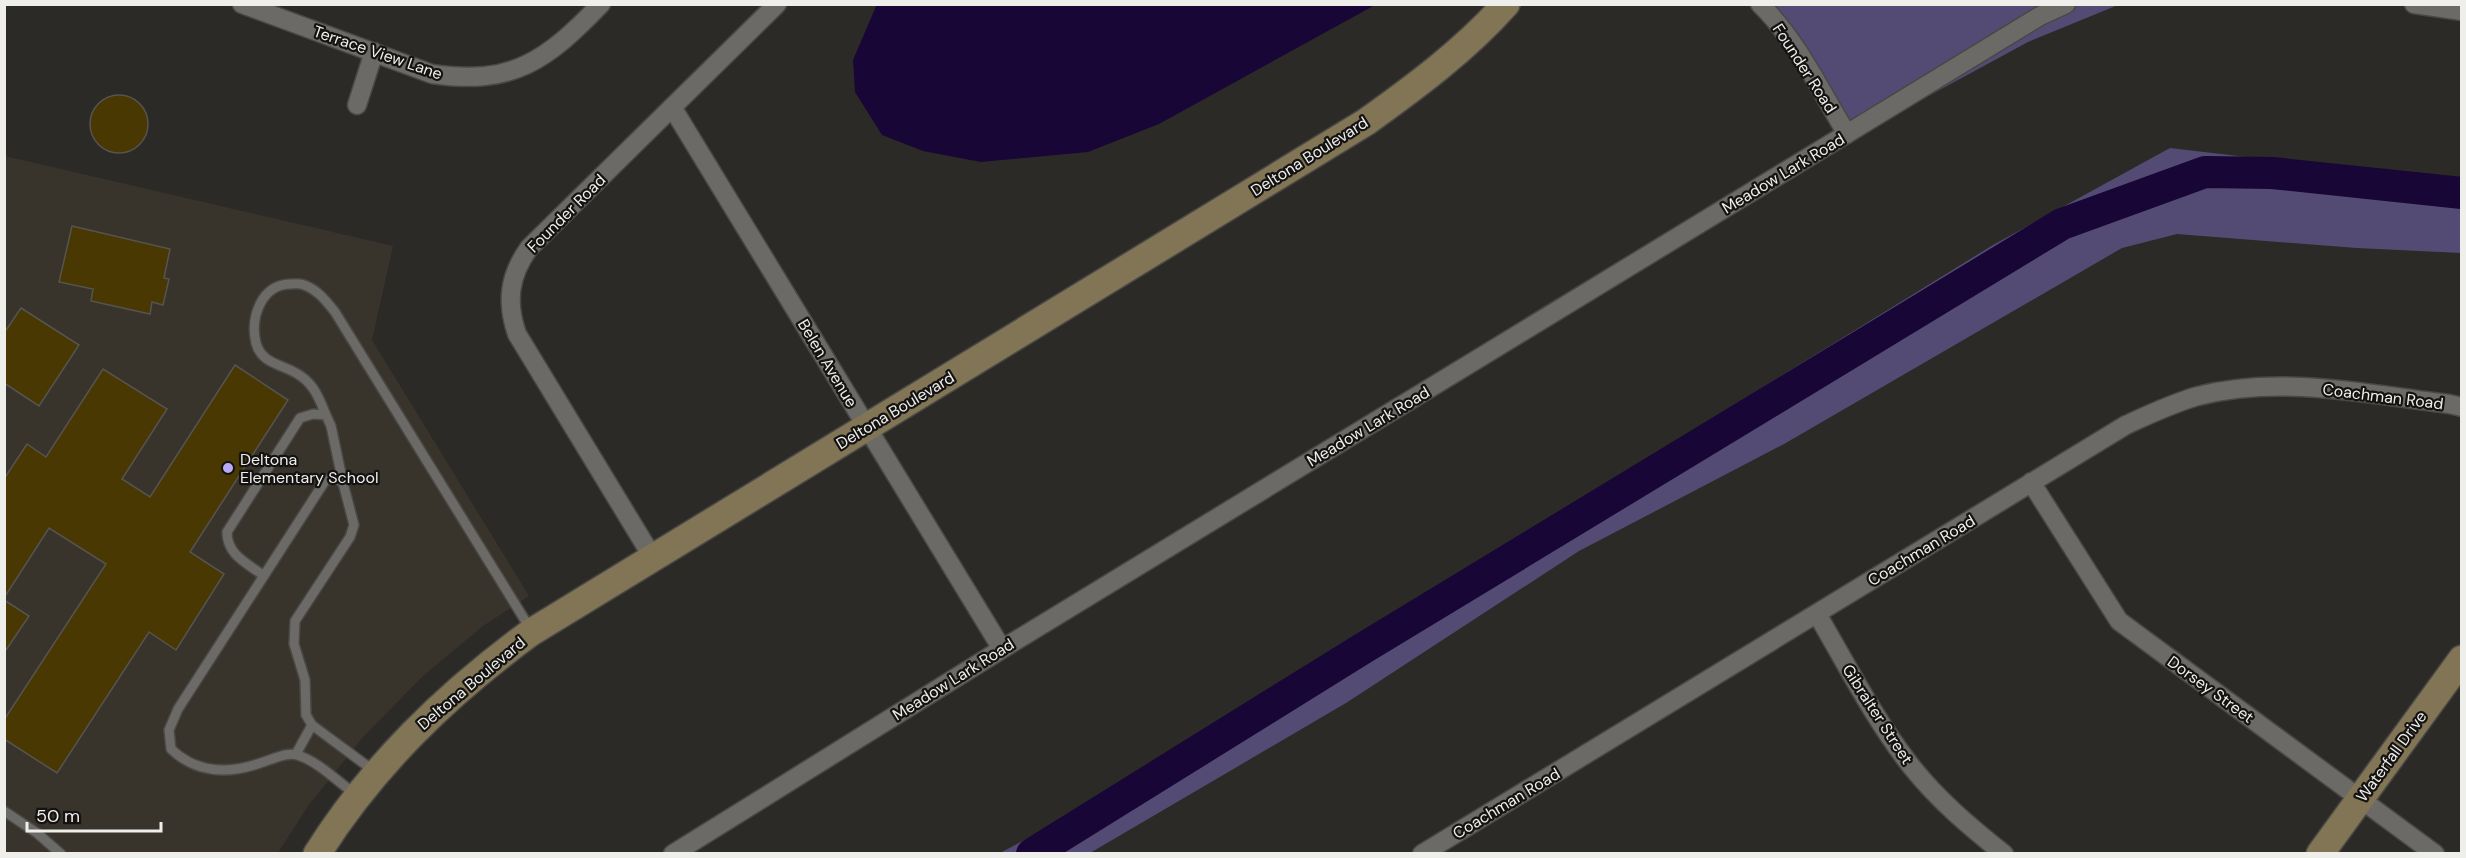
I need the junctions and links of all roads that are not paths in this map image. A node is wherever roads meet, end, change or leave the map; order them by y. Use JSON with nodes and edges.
{"nodes":[{"id":1,"x":242,"y":4,"type":"edge"},
{"id":2,"x":601,"y":4,"type":"edge"},
{"id":3,"x":777,"y":4,"type":"edge"},
{"id":4,"x":1506,"y":4,"type":"edge"},
{"id":5,"x":1760,"y":4,"type":"edge"},
{"id":6,"x":2066,"y":4,"type":"edge"},
{"id":7,"x":2414,"y":4,"type":"edge"},
{"id":8,"x":2462,"y":11,"type":"edge"},
{"id":9,"x":374,"y":52,"type":"junction"},
{"id":10,"x":357,"y":105,"type":"dead end"},
{"id":11,"x":672,"y":107,"type":"junction"},
{"id":12,"x":1847,"y":134,"type":"junction"},
{"id":13,"x":2462,"y":407,"type":"edge"},
{"id":14,"x":326,"y":415,"type":"junction"},
{"id":15,"x":867,"y":427,"type":"junction"},
{"id":16,"x":2031,"y":482,"type":"junction"},
{"id":17,"x":343,"y":483,"type":"junction"},
{"id":18,"x":653,"y":558,"type":"junction"},
{"id":19,"x":264,"y":576,"type":"junction"},
{"id":20,"x":1817,"y":614,"type":"junction"},
{"id":21,"x":532,"y":632,"type":"junction"},
{"id":22,"x":1002,"y":650,"type":"junction"},
{"id":23,"x":2462,"y":659,"type":"edge"},
{"id":24,"x":312,"y":725,"type":"junction"},
{"id":25,"x":296,"y":754,"type":"junction"},
{"id":26,"x":376,"y":773,"type":"junction"},
{"id":27,"x":358,"y":796,"type":"junction"},
{"id":28,"x":2360,"y":799,"type":"junction"},
{"id":29,"x":4,"y":811,"type":"edge"},
{"id":30,"x":61,"y":854,"type":"edge"},
{"id":31,"x":317,"y":854,"type":"edge"},
{"id":32,"x":673,"y":854,"type":"edge"},
{"id":33,"x":1422,"y":854,"type":"edge"},
{"id":34,"x":2004,"y":854,"type":"edge"},
{"id":35,"x":2320,"y":854,"type":"edge"},
{"id":36,"x":2435,"y":854,"type":"edge"}],
"edges":[{"from":1,"to":9,"type":"street","name":"Terrace View Lane"},
{"from":2,"to":9,"type":"street","name":"Terrace View Lane"},
{"from":3,"to":11,"type":"street","name":"Founder Road"},
{"from":4,"to":15,"type":"main road","name":"Deltona Boulevard"},
{"from":5,"to":12,"type":"street","name":"Founder Road"},
{"from":6,"to":12,"type":"street","name":"Meadow Lark Road"},
{"from":7,"to":8,"type":"street"},
{"from":9,"to":10,"type":"street"},
{"from":11,"to":15,"type":"street","name":"Belen Avenue"},
{"from":11,"to":18,"type":"street","name":"Founder Road"},
{"from":12,"to":22,"type":"street","name":"Meadow Lark Road"},
{"from":13,"to":16,"type":"street","name":"Coachman Road"},
{"from":14,"to":17,"type":"lane"},
{"from":14,"to":19,"type":"lane"},
{"from":14,"to":21,"type":"lane"},
{"from":15,"to":18,"type":"main road","name":"Deltona Boulevard"},
{"from":15,"to":22,"type":"street","name":"Belen Avenue"},
{"from":16,"to":20,"type":"street","name":"Coachman Road"},
{"from":16,"to":28,"type":"street","name":"Dorsey Street"},
{"from":17,"to":19,"type":"lane"},
{"from":17,"to":24,"type":"lane"},
{"from":18,"to":21,"type":"main road","name":"Deltona Boulevard"},
{"from":19,"to":25,"type":"lane"},
{"from":20,"to":33,"type":"street","name":"Coachman Road"},
{"from":20,"to":34,"type":"street","name":"Gibralter Street"},
{"from":21,"to":26,"type":"main road","name":"Deltona Boulevard"},
{"from":22,"to":32,"type":"street","name":"Meadow Lark Road"},
{"from":23,"to":28,"type":"main road","name":"Waterfall Drive"},
{"from":24,"to":25,"type":"lane"},
{"from":24,"to":26,"type":"lane"},
{"from":25,"to":27,"type":"lane"},
{"from":26,"to":27,"type":"main road","name":"Deltona Boulevard"},
{"from":27,"to":31,"type":"main road","name":"Deltona Boulevard"},
{"from":28,"to":35,"type":"main road","name":"Waterfall Drive"},
{"from":28,"to":36,"type":"street","name":"Dorsey Street"},
{"from":29,"to":30,"type":"lane"}]}
